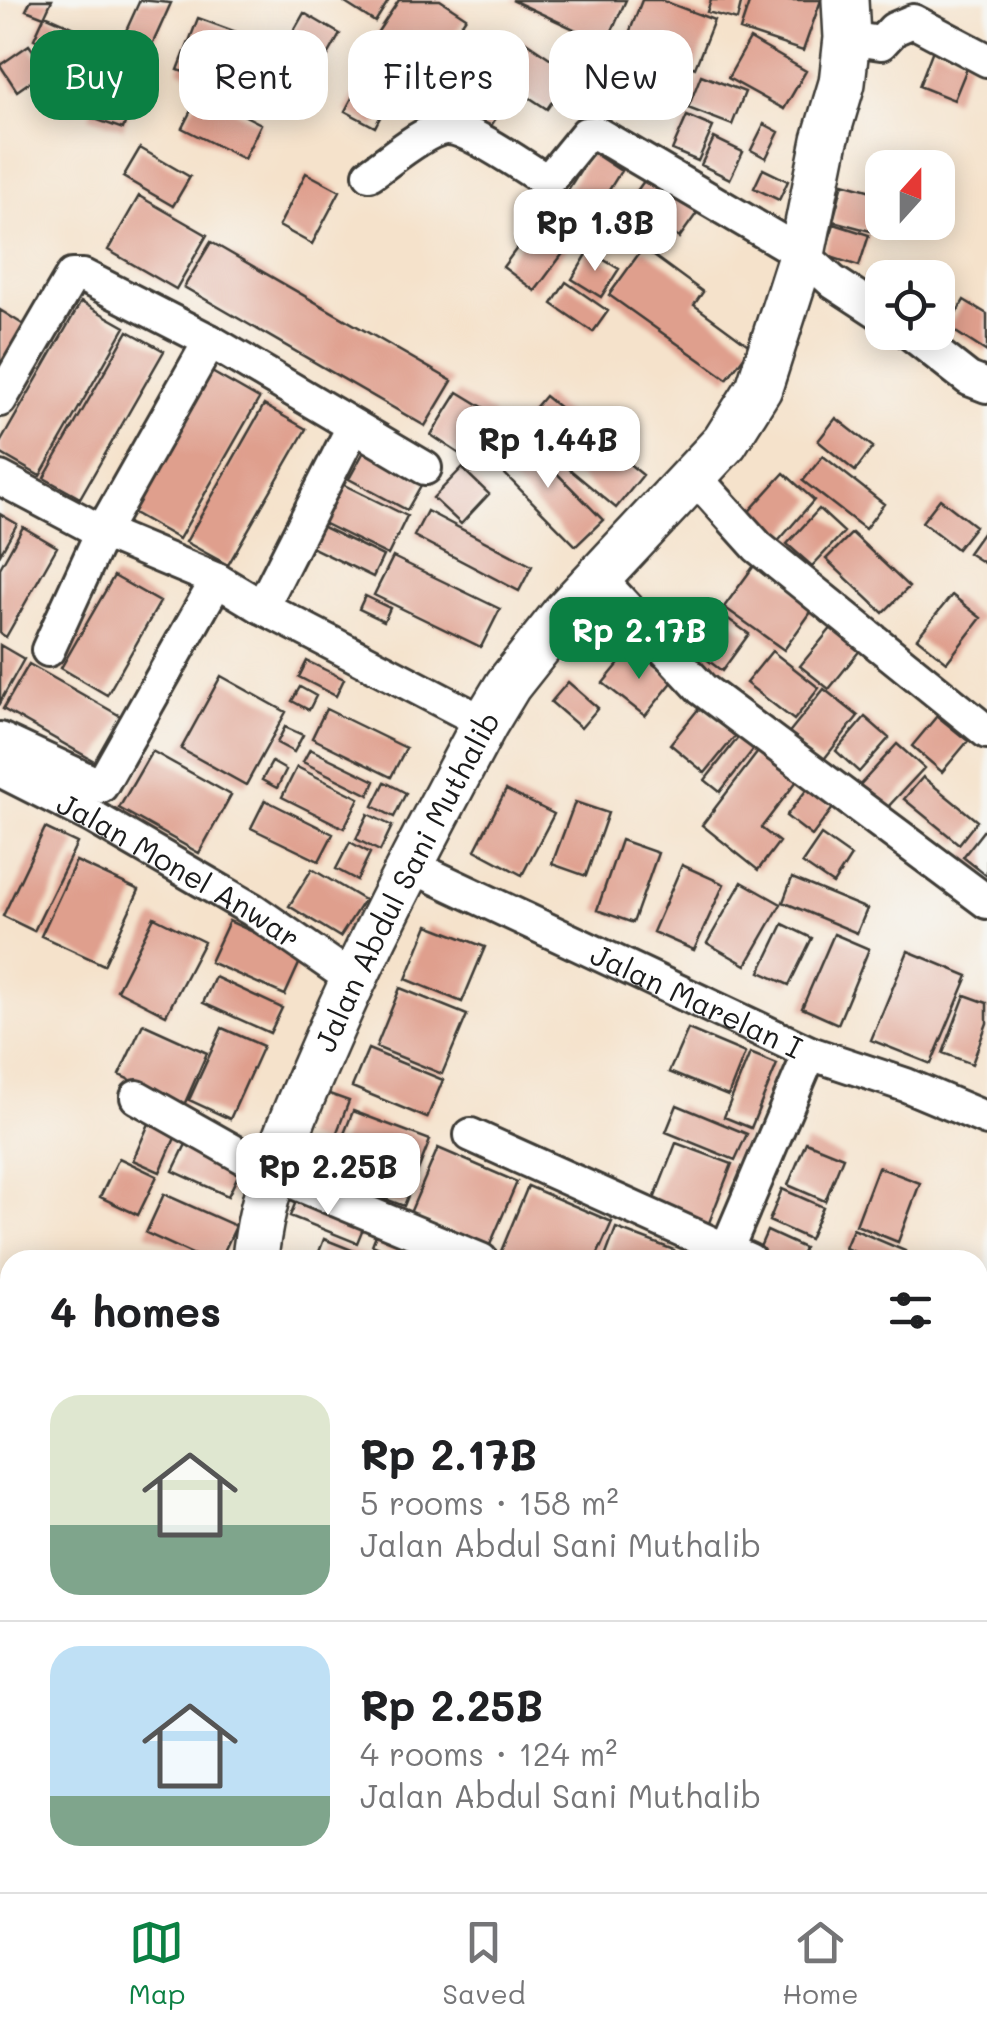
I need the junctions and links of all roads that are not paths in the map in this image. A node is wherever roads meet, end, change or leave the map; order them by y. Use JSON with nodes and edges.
{"nodes":[{"id":1,"x":846,"y":19,"type":"edge"},
{"id":2,"x":987,"y":60,"type":"edge"},
{"id":3,"x":370,"y":174,"type":"dead end"},
{"id":4,"x":802,"y":254,"type":"junction"},
{"id":5,"x":865,"y":303,"type":"edge"},
{"id":6,"x":210,"y":342,"type":"junction"},
{"id":7,"x":931,"y":350,"type":"edge"},
{"id":8,"x":987,"y":386,"type":"edge"},
{"id":9,"x":0,"y":400,"type":"edge"},
{"id":10,"x":353,"y":427,"type":"junction"},
{"id":11,"x":425,"y":468,"type":"dead end"},
{"id":12,"x":695,"y":476,"type":"junction"},
{"id":13,"x":0,"y":478,"type":"edge"},
{"id":14,"x":102,"y":532,"type":"junction"},
{"id":15,"x":598,"y":577,"type":"junction"},
{"id":16,"x":217,"y":580,"type":"junction"},
{"id":17,"x":262,"y":607,"type":"junction"},
{"id":18,"x":48,"y":650,"type":"dead end"},
{"id":19,"x":486,"y":723,"type":"junction"},
{"id":20,"x":987,"y":732,"type":"edge"},
{"id":21,"x":0,"y":739,"type":"edge"},
{"id":22,"x":0,"y":770,"type":"edge"},
{"id":23,"x":410,"y":865,"type":"junction"},
{"id":24,"x":987,"y":902,"type":"edge"},
{"id":25,"x":352,"y":980,"type":"junction"},
{"id":26,"x":810,"y":1053,"type":"junction"},
{"id":27,"x":136,"y":1097,"type":"dead end"},
{"id":28,"x":987,"y":1120,"type":"edge"},
{"id":29,"x":471,"y":1135,"type":"dead end"},
{"id":30,"x":274,"y":1174,"type":"junction"},
{"id":31,"x":257,"y":1250,"type":"edge"},
{"id":32,"x":457,"y":1250,"type":"edge"},
{"id":33,"x":717,"y":1250,"type":"edge"},
{"id":34,"x":735,"y":1250,"type":"edge"}],
"edges":[{"from":1,"to":2,"type":"street"},
{"from":1,"to":4,"type":"street","name":"Jalan Abdul Sani Muthalib"},
{"from":3,"to":4,"type":"street"},
{"from":4,"to":5,"type":"street"},
{"from":4,"to":12,"type":"street","name":"Jalan Abdul Sani Muthalib"},
{"from":6,"to":9,"type":"street"},
{"from":6,"to":10,"type":"street"},
{"from":6,"to":14,"type":"street"},
{"from":7,"to":8,"type":"street"},
{"from":10,"to":11,"type":"street"},
{"from":10,"to":17,"type":"street"},
{"from":12,"to":15,"type":"street","name":"Jalan Abdul Sani Muthalib"},
{"from":12,"to":20,"type":"street"},
{"from":13,"to":14,"type":"street"},
{"from":14,"to":16,"type":"street"},
{"from":14,"to":18,"type":"street"},
{"from":15,"to":19,"type":"street","name":"Jalan Abdul Sani Muthalib"},
{"from":15,"to":24,"type":"street"},
{"from":16,"to":17,"type":"street"},
{"from":16,"to":21,"type":"street"},
{"from":17,"to":19,"type":"street"},
{"from":19,"to":23,"type":"street","name":"Jalan Abdul Sani Muthalib"},
{"from":22,"to":25,"type":"street","name":"Jalan Monel Anwar"},
{"from":23,"to":25,"type":"street","name":"Jalan Abdul Sani Muthalib"},
{"from":23,"to":26,"type":"street","name":"Jalan Marelan I"},
{"from":25,"to":30,"type":"street","name":"Jalan Abdul Sani Muthalib"},
{"from":26,"to":28,"type":"street","name":"Jalan Marelan I"},
{"from":26,"to":34,"type":"street"},
{"from":27,"to":30,"type":"street"},
{"from":29,"to":33,"type":"street"},
{"from":30,"to":31,"type":"street","name":"Jalan Abdul Sani Muthalib"},
{"from":30,"to":32,"type":"street"}]}
